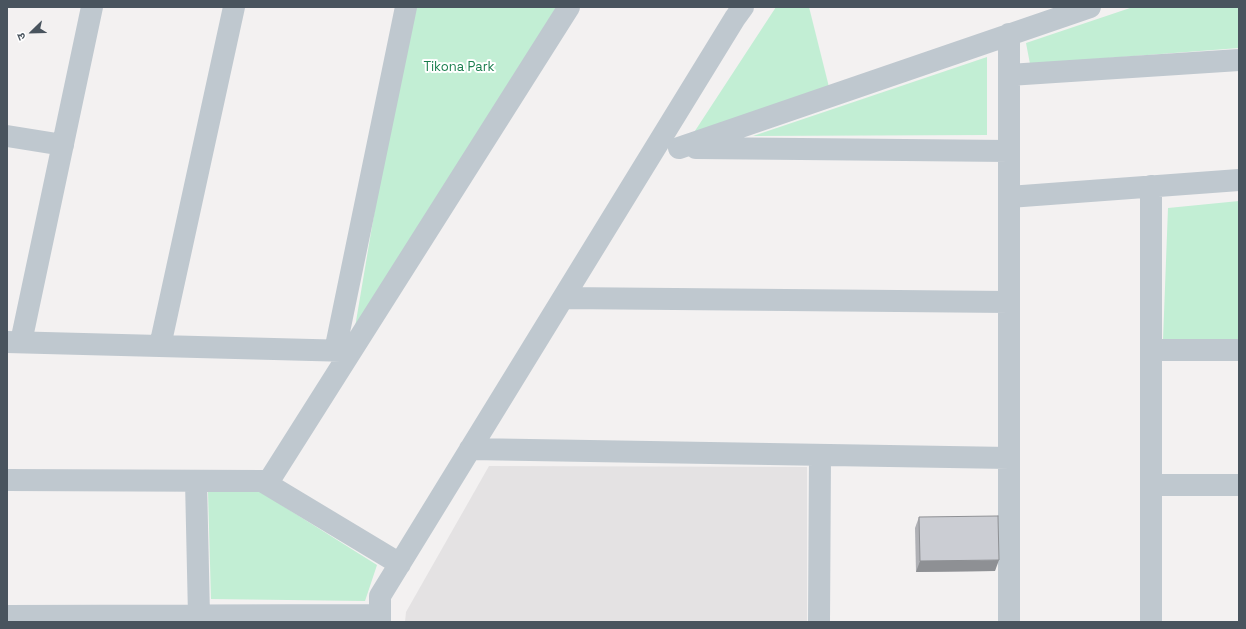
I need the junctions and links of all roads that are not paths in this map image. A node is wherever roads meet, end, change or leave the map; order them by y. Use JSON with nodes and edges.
{"nodes":[{"id":1,"x":92,"y":7,"type":"edge"},
{"id":2,"x":234,"y":7,"type":"edge"},
{"id":3,"x":406,"y":7,"type":"edge"},
{"id":4,"x":569,"y":7,"type":"edge"},
{"id":5,"x":743,"y":7,"type":"edge"},
{"id":6,"x":1090,"y":7,"type":"edge"},
{"id":7,"x":1009,"y":34,"type":"junction"},
{"id":8,"x":1239,"y":60,"type":"edge"},
{"id":9,"x":1009,"y":75,"type":"junction"},
{"id":10,"x":7,"y":136,"type":"edge"},
{"id":11,"x":669,"y":145,"type":"junction"},
{"id":12,"x":63,"y":146,"type":"junction"},
{"id":13,"x":1009,"y":151,"type":"junction"},
{"id":14,"x":1239,"y":180,"type":"edge"},
{"id":15,"x":1151,"y":186,"type":"junction"},
{"id":16,"x":1009,"y":197,"type":"junction"},
{"id":17,"x":563,"y":298,"type":"junction"},
{"id":18,"x":1009,"y":302,"type":"junction"},
{"id":19,"x":14,"y":342,"type":"edge"},
{"id":20,"x":160,"y":346,"type":"junction"},
{"id":21,"x":1151,"y":350,"type":"junction"},
{"id":22,"x":1239,"y":350,"type":"edge"},
{"id":23,"x":343,"y":351,"type":"junction"},
{"id":24,"x":470,"y":449,"type":"junction"},
{"id":25,"x":820,"y":455,"type":"junction"},
{"id":26,"x":1009,"y":458,"type":"junction"},
{"id":27,"x":7,"y":480,"type":"edge"},
{"id":28,"x":196,"y":481,"type":"junction"},
{"id":29,"x":267,"y":484,"type":"junction"},
{"id":30,"x":1239,"y":484,"type":"edge"},
{"id":31,"x":1151,"y":485,"type":"junction"},
{"id":32,"x":400,"y":564,"type":"junction"},
{"id":33,"x":7,"y":616,"type":"edge"},
{"id":34,"x":199,"y":616,"type":"junction"},
{"id":35,"x":380,"y":619,"type":"edge"},
{"id":36,"x":819,"y":622,"type":"edge"},
{"id":37,"x":1009,"y":622,"type":"edge"},
{"id":38,"x":1151,"y":622,"type":"edge"}],
"edges":[{"from":1,"to":12,"type":"street"},
{"from":2,"to":20,"type":"street"},
{"from":3,"to":23,"type":"street"},
{"from":4,"to":23,"type":"street"},
{"from":5,"to":11,"type":"street"},
{"from":6,"to":7,"type":"street"},
{"from":7,"to":9,"type":"street"},
{"from":7,"to":11,"type":"street"},
{"from":8,"to":9,"type":"street"},
{"from":9,"to":13,"type":"street"},
{"from":10,"to":12,"type":"street"},
{"from":11,"to":13,"type":"street"},
{"from":11,"to":17,"type":"street"},
{"from":12,"to":19,"type":"street"},
{"from":13,"to":16,"type":"street"},
{"from":14,"to":15,"type":"street"},
{"from":15,"to":16,"type":"street"},
{"from":15,"to":21,"type":"street"},
{"from":16,"to":18,"type":"street"},
{"from":17,"to":18,"type":"street"},
{"from":17,"to":24,"type":"street"},
{"from":18,"to":26,"type":"street"},
{"from":19,"to":20,"type":"street"},
{"from":20,"to":23,"type":"street"},
{"from":21,"to":22,"type":"street"},
{"from":21,"to":31,"type":"street"},
{"from":23,"to":29,"type":"street"},
{"from":24,"to":25,"type":"street"},
{"from":24,"to":32,"type":"street"},
{"from":25,"to":26,"type":"street"},
{"from":25,"to":36,"type":"street"},
{"from":26,"to":37,"type":"street"},
{"from":27,"to":28,"type":"street"},
{"from":28,"to":29,"type":"street"},
{"from":28,"to":34,"type":"street"},
{"from":29,"to":32,"type":"street"},
{"from":30,"to":31,"type":"street"},
{"from":31,"to":38,"type":"street"},
{"from":32,"to":35,"type":"street"},
{"from":33,"to":34,"type":"street"},
{"from":34,"to":35,"type":"street"}]}
